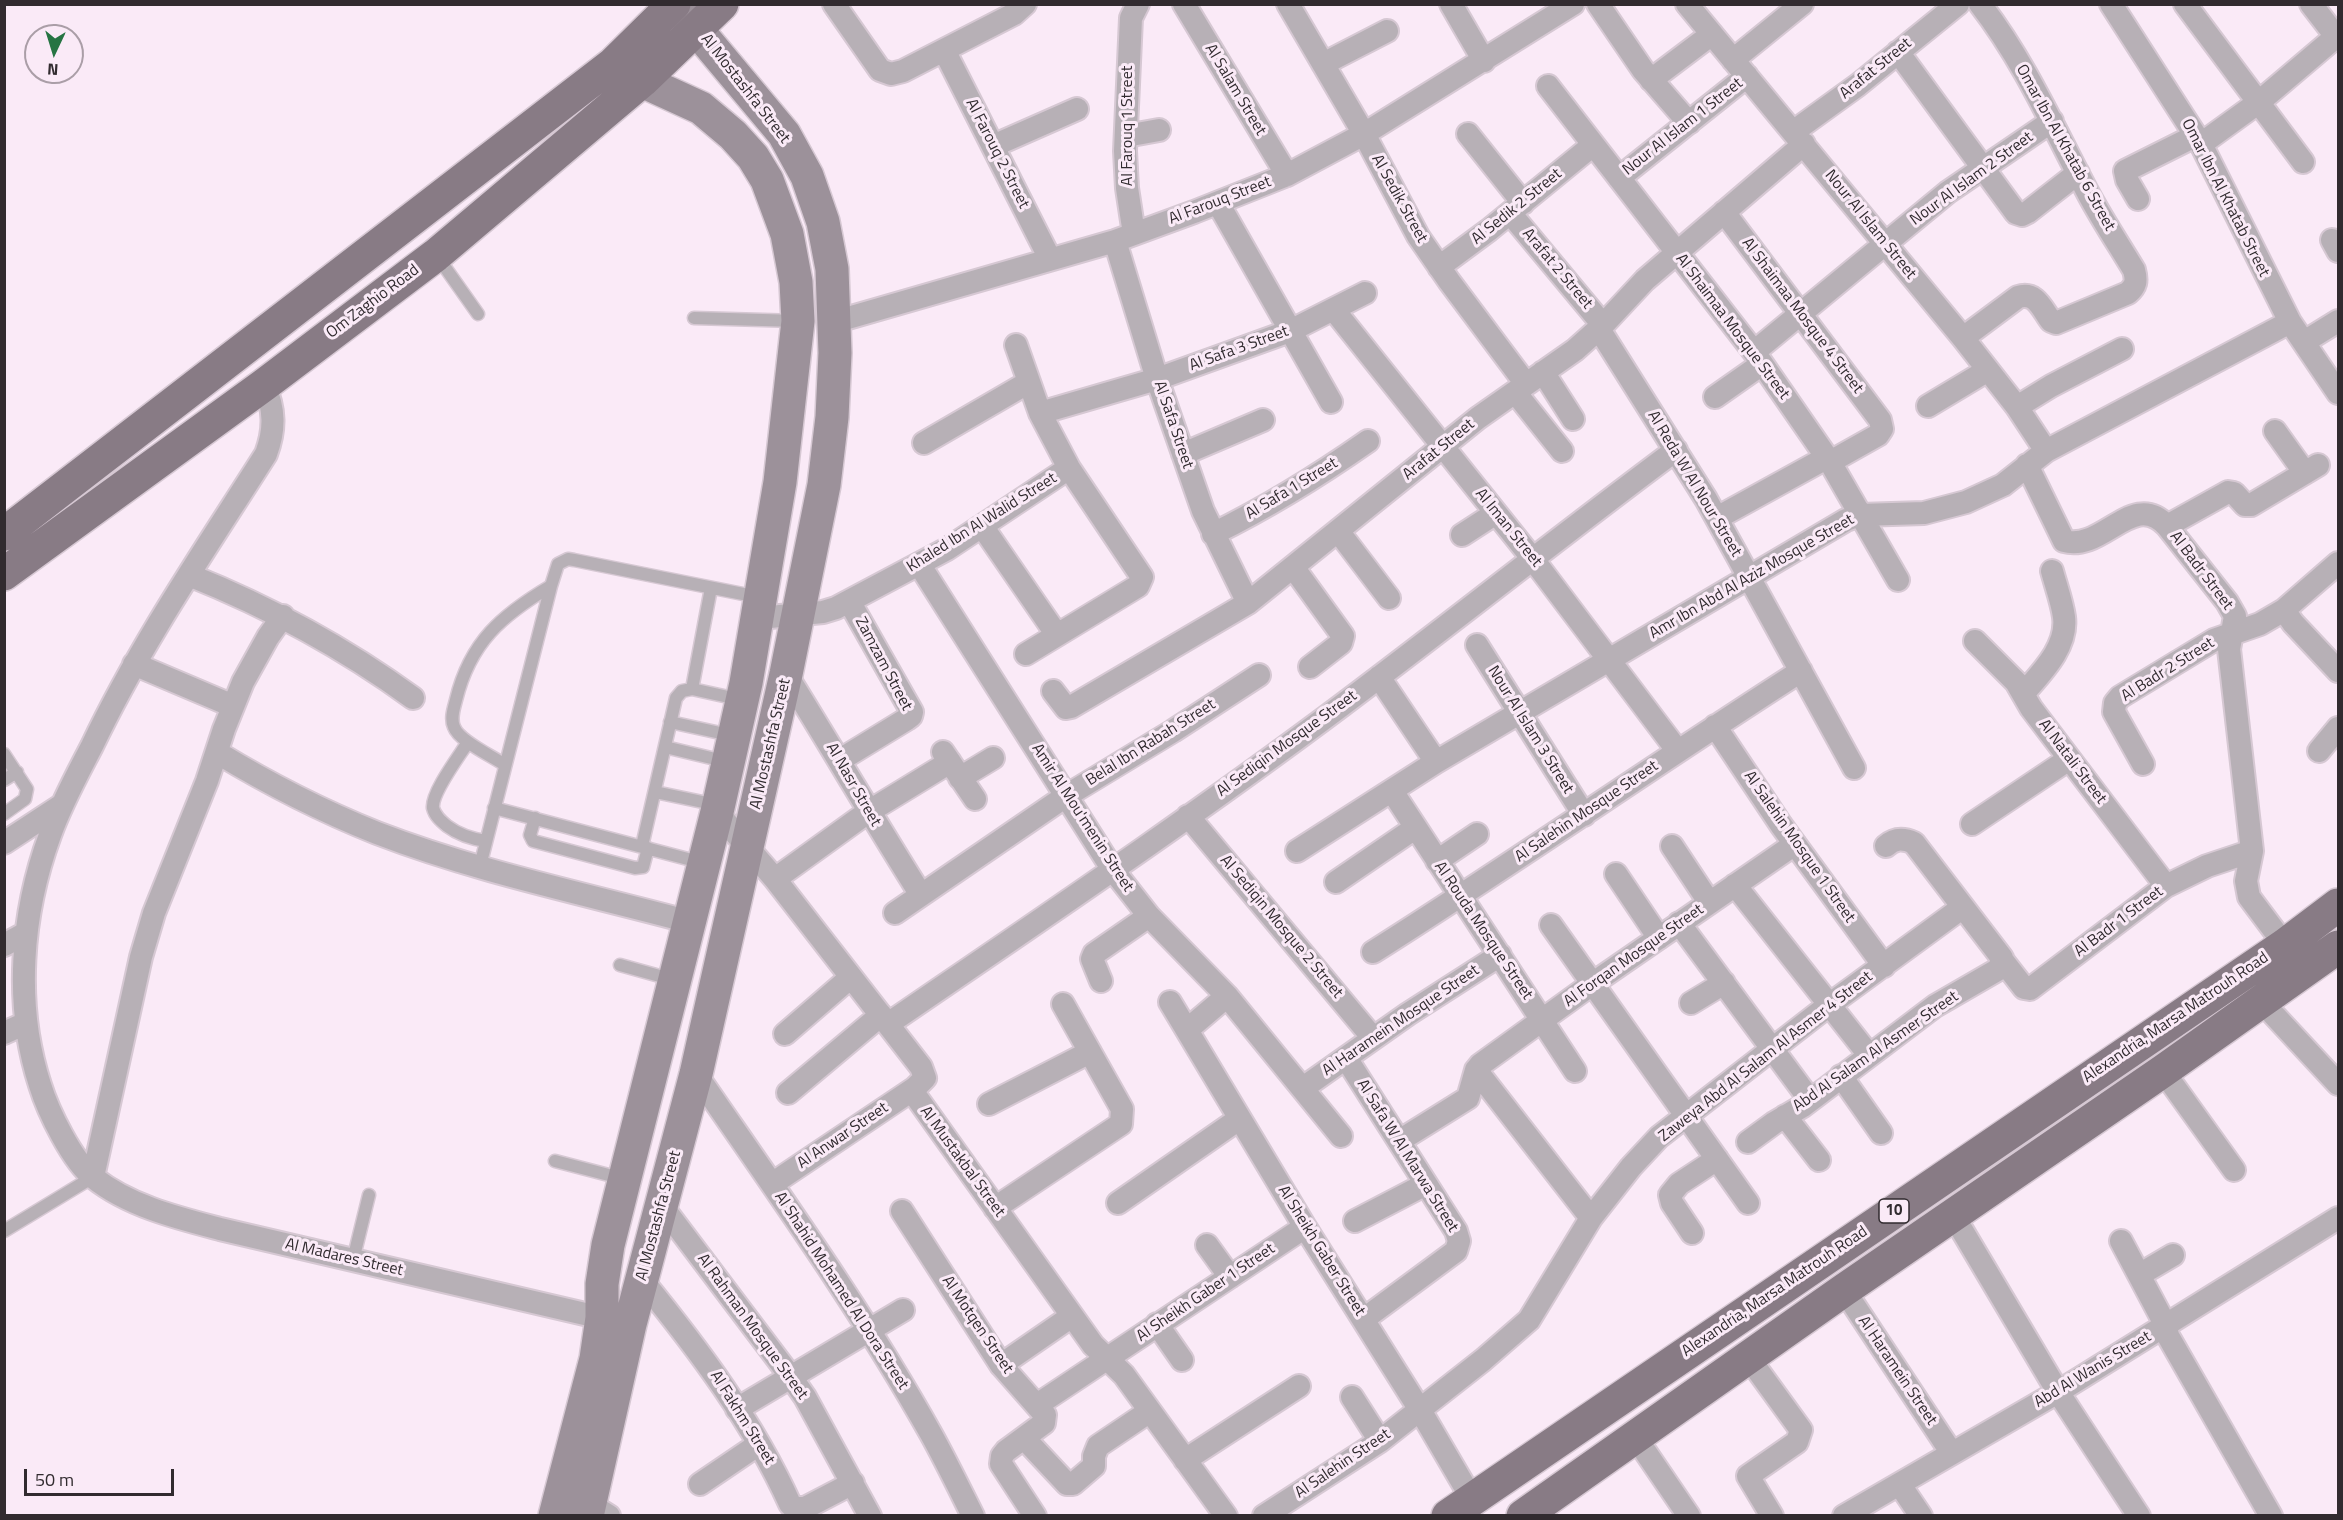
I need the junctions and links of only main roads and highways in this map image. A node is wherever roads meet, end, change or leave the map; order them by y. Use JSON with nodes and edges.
{"nodes":[{"id":1,"x":722,"y":4,"type":"edge"},
{"id":2,"x":682,"y":12,"type":"edge"},
{"id":3,"x":4,"y":534,"type":"edge"},
{"id":4,"x":4,"y":574,"type":"edge"},
{"id":5,"x":2338,"y":905,"type":"edge"},
{"id":6,"x":2338,"y":947,"type":"edge"},
{"id":7,"x":1460,"y":1507,"type":"edge"},
{"id":8,"x":1523,"y":1515,"type":"edge"}],
"edges":[{"from":1,"to":2,"type":"main road","name":"Om Zaghio Road"},
{"from":2,"to":3,"type":"main road","name":"Om Zaghio Road"},
{"from":2,"to":4,"type":"main road","name":"Om Zaghio Road"},
{"from":5,"to":7,"type":"main road","name":"Alexandria, Marsa Matrouh Road","number":"10"},
{"from":6,"to":8,"type":"main road","name":"Alexandria, Marsa Matrouh Road","number":"10"}]}
